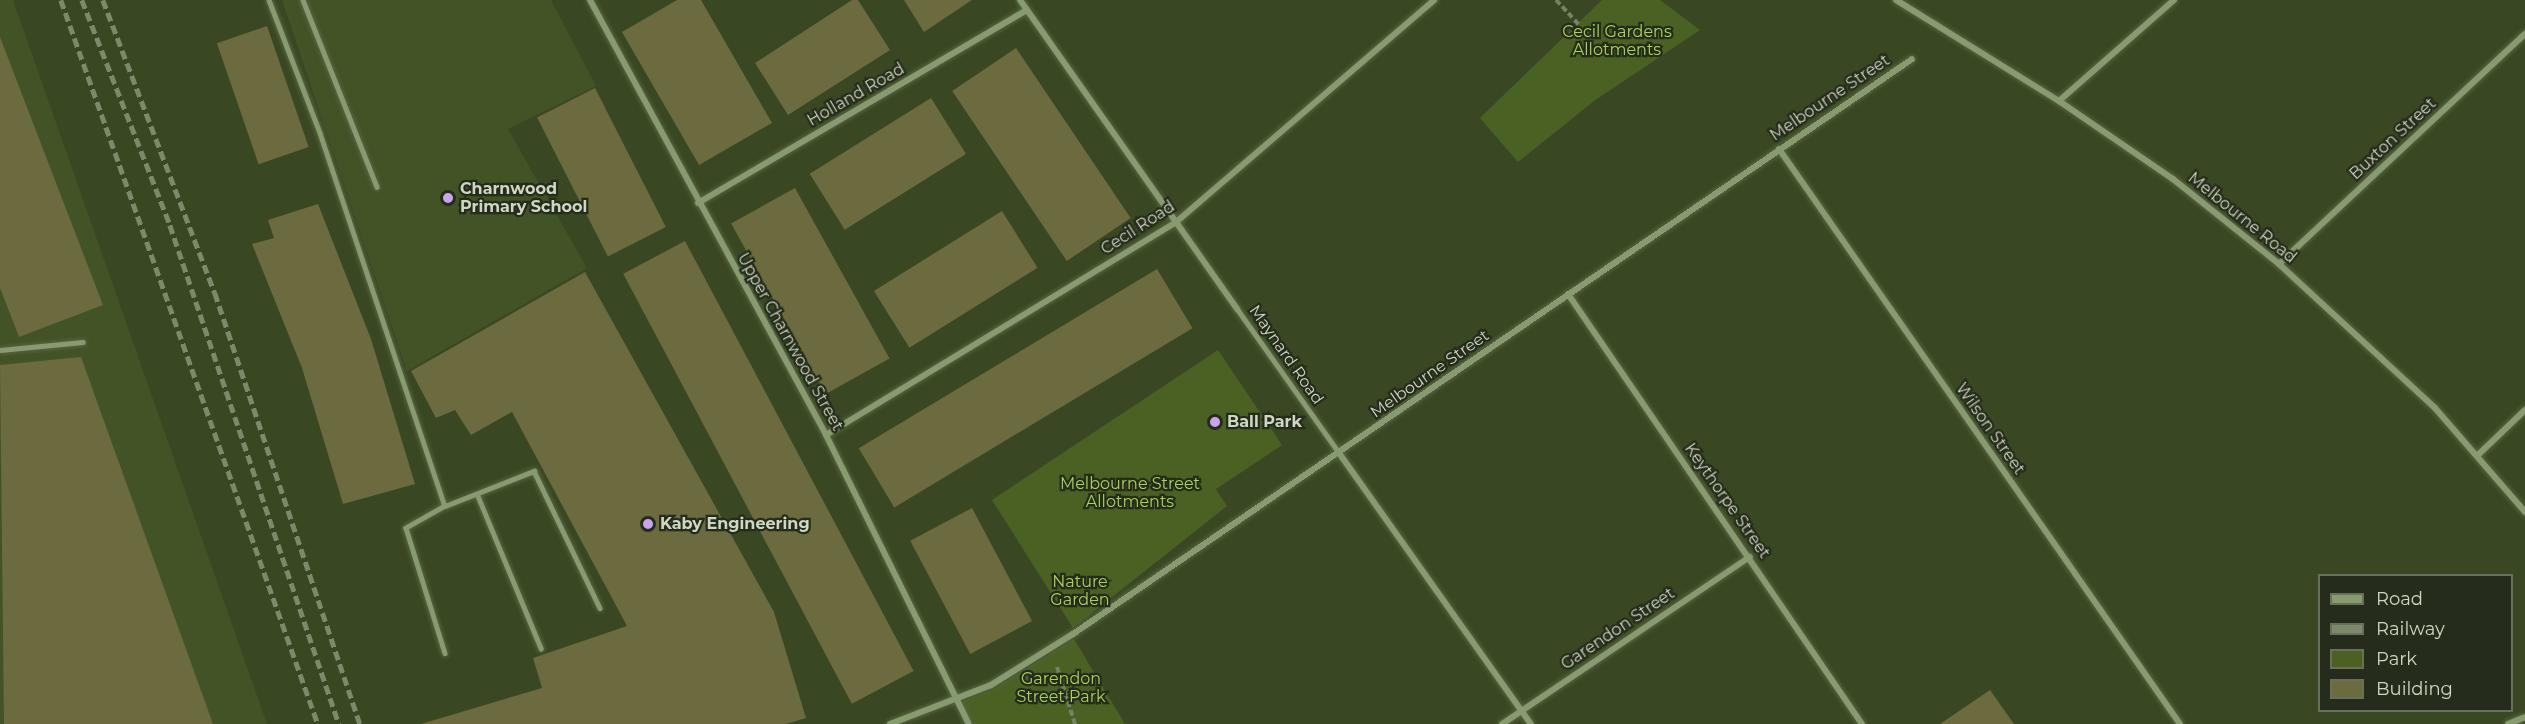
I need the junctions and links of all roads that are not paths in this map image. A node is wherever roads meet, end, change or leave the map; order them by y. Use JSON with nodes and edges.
{"nodes":[{"id":1,"x":268,"y":0,"type":"edge"},
{"id":2,"x":303,"y":0,"type":"edge"},
{"id":3,"x":590,"y":0,"type":"edge"},
{"id":4,"x":1020,"y":0,"type":"edge"},
{"id":5,"x":1434,"y":0,"type":"edge"},
{"id":6,"x":1896,"y":0,"type":"edge"},
{"id":7,"x":2174,"y":0,"type":"edge"},
{"id":8,"x":1027,"y":10,"type":"junction"},
{"id":9,"x":2525,"y":34,"type":"edge"},
{"id":10,"x":1912,"y":59,"type":"dead end"},
{"id":11,"x":2059,"y":101,"type":"junction"},
{"id":12,"x":1779,"y":149,"type":"junction"},
{"id":13,"x":377,"y":187,"type":"dead end"},
{"id":14,"x":698,"y":203,"type":"junction"},
{"id":15,"x":1175,"y":223,"type":"junction"},
{"id":16,"x":2279,"y":264,"type":"junction"},
{"id":17,"x":1568,"y":294,"type":"junction"},
{"id":18,"x":1237,"y":309,"type":"joint"},
{"id":19,"x":83,"y":342,"type":"dead end"},
{"id":20,"x":0,"y":350,"type":"edge"},
{"id":21,"x":2525,"y":410,"type":"edge"},
{"id":22,"x":826,"y":435,"type":"junction"},
{"id":23,"x":1339,"y":453,"type":"junction"},
{"id":24,"x":2479,"y":454,"type":"junction"},
{"id":25,"x":478,"y":496,"type":"junction"},
{"id":26,"x":445,"y":506,"type":"junction"},
{"id":27,"x":2525,"y":512,"type":"edge"},
{"id":28,"x":1750,"y":557,"type":"junction"},
{"id":29,"x":600,"y":608,"type":"dead end"},
{"id":30,"x":541,"y":648,"type":"dead end"},
{"id":31,"x":445,"y":653,"type":"dead end"},
{"id":32,"x":957,"y":701,"type":"junction"},
{"id":33,"x":1522,"y":710,"type":"junction"},
{"id":34,"x":2525,"y":717,"type":"edge"},
{"id":35,"x":891,"y":724,"type":"edge"},
{"id":36,"x":969,"y":724,"type":"edge"},
{"id":37,"x":1502,"y":724,"type":"edge"},
{"id":38,"x":1531,"y":724,"type":"edge"},
{"id":39,"x":1862,"y":724,"type":"edge"},
{"id":40,"x":2180,"y":724,"type":"edge"},
{"id":41,"x":2508,"y":724,"type":"edge"}],
"edges":[{"from":1,"to":26,"type":"lane"},
{"from":2,"to":13,"type":"lane"},
{"from":3,"to":14,"type":"street","name":"Upper Charnwood Street"},
{"from":4,"to":8,"type":"street","name":"Maynard Road"},
{"from":5,"to":15,"type":"street","name":"Cecil Road"},
{"from":6,"to":11,"type":"street","name":"Melbourne Road"},
{"from":7,"to":11,"type":"street"},
{"from":8,"to":14,"type":"street","name":"Holland Road"},
{"from":8,"to":15,"type":"street","name":"Maynard Road"},
{"from":9,"to":16,"type":"street","name":"Buxton Street"},
{"from":10,"to":12,"type":"street","name":"Melbourne Street"},
{"from":11,"to":16,"type":"street","name":"Melbourne Road"},
{"from":12,"to":17,"type":"street","name":"Melbourne Street"},
{"from":12,"to":40,"type":"street","name":"Wilson Street"},
{"from":14,"to":22,"type":"street","name":"Upper Charnwood Street"},
{"from":15,"to":18,"type":"street","name":"Maynard Road"},
{"from":15,"to":22,"type":"street","name":"Cecil Road"},
{"from":16,"to":24,"type":"street","name":"Melbourne Road"},
{"from":17,"to":23,"type":"street","name":"Melbourne Street"},
{"from":17,"to":28,"type":"street","name":"Keythorpe Street"},
{"from":18,"to":23,"type":"street","name":"Maynard Road"},
{"from":19,"to":20,"type":"lane"},
{"from":21,"to":24,"type":"street"},
{"from":22,"to":32,"type":"street","name":"Upper Charnwood Street"},
{"from":23,"to":32,"type":"street","name":"Melbourne Street"},
{"from":23,"to":33,"type":"street","name":"Maynard Road"},
{"from":24,"to":27,"type":"street","name":"Melbourne Road"},
{"from":25,"to":26,"type":"lane"},
{"from":25,"to":29,"type":"lane"},
{"from":25,"to":30,"type":"lane"},
{"from":26,"to":31,"type":"lane"},
{"from":28,"to":33,"type":"street","name":"Garendon Street"},
{"from":28,"to":39,"type":"street","name":"Keythorpe Street"},
{"from":32,"to":35,"type":"street","name":"Melbourne Street"},
{"from":32,"to":36,"type":"street","name":"Upper Charnwood Street"},
{"from":33,"to":37,"type":"street","name":"Garendon Street"},
{"from":33,"to":38,"type":"street","name":"Maynard Road"},
{"from":34,"to":41,"type":"street"}]}
